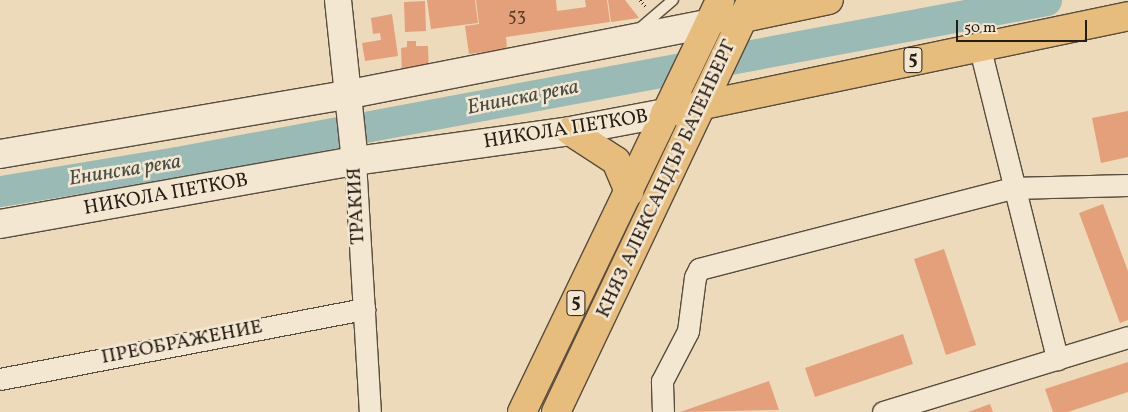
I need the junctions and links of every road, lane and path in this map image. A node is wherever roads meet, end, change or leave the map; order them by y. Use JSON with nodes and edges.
{"nodes":[{"id":1,"x":338,"y":0,"type":"edge"},
{"id":2,"x":673,"y":0,"type":"edge"},
{"id":3,"x":720,"y":0,"type":"edge"},
{"id":4,"x":829,"y":0,"type":"edge"},
{"id":5,"x":1128,"y":16,"type":"edge"},
{"id":6,"x":742,"y":20,"type":"edge"},
{"id":7,"x":702,"y":35,"type":"junction"},
{"id":8,"x":629,"y":38,"type":"junction"},
{"id":9,"x":979,"y":45,"type":"junction"},
{"id":10,"x":350,"y":100,"type":"junction"},
{"id":11,"x":669,"y":104,"type":"junction"},
{"id":12,"x":700,"y":106,"type":"junction"},
{"id":13,"x":570,"y":131,"type":"junction"},
{"id":14,"x":0,"y":154,"type":"edge"},
{"id":15,"x":355,"y":155,"type":"junction"},
{"id":16,"x":1128,"y":185,"type":"edge"},
{"id":17,"x":1012,"y":188,"type":"junction"},
{"id":18,"x":628,"y":192,"type":"junction"},
{"id":19,"x":0,"y":224,"type":"edge"},
{"id":20,"x":364,"y":309,"type":"junction"},
{"id":21,"x":1128,"y":337,"type":"edge"},
{"id":22,"x":1057,"y":359,"type":"junction"},
{"id":23,"x":0,"y":378,"type":"edge"},
{"id":24,"x":370,"y":412,"type":"edge"},
{"id":25,"x":522,"y":412,"type":"edge"},
{"id":26,"x":556,"y":412,"type":"edge"},
{"id":27,"x":663,"y":412,"type":"edge"},
{"id":28,"x":883,"y":412,"type":"edge"}],
"edges":[{"from":1,"to":10,"type":"street","name":"ТРАКИЯ"},
{"from":2,"to":8,"type":"lane"},
{"from":3,"to":7,"type":"main road","name":"КНЯЗ АЛЕКСАНДЪР БАТЕНБЕРГ"},
{"from":4,"to":6,"type":"main road"},
{"from":5,"to":9,"type":"main road","name":"НИКОЛА ПЕТКОВ","number":"5"},
{"from":6,"to":7,"type":"main road"},
{"from":6,"to":12,"type":"main road","name":"КНЯЗ АЛЕКСАНДЪР БАТЕНБЕРГ"},
{"from":7,"to":8,"type":"main road"},
{"from":7,"to":11,"type":"main road","name":"КНЯЗ АЛЕКСАНДЪР БАТЕНБЕРГ","number":"5"},
{"from":8,"to":10,"type":"main road"},
{"from":9,"to":12,"type":"main road","name":"НИКОЛА ПЕТКОВ","number":"5"},
{"from":9,"to":17,"type":"street"},
{"from":10,"to":14,"type":"main road"},
{"from":10,"to":15,"type":"street","name":"ТРАКИЯ"},
{"from":11,"to":12,"type":"main road","name":"НИКОЛА ПЕТКОВ"},
{"from":11,"to":13,"type":"main road","name":"НИКОЛА ПЕТКОВ"},
{"from":11,"to":18,"type":"main road","name":"КНЯЗ АЛЕКСАНДЪР БАТЕНБЕРГ","number":"5"},
{"from":12,"to":26,"type":"main road","name":"КНЯЗ АЛЕКСАНДЪР БАТЕНБЕРГ","number":"5"},
{"from":13,"to":15,"type":"main road","name":"НИКОЛА ПЕТКОВ"},
{"from":13,"to":18,"type":"main road"},
{"from":15,"to":19,"type":"main road","name":"НИКОЛА ПЕТКОВ"},
{"from":15,"to":20,"type":"street","name":"ТРАКИЯ"},
{"from":16,"to":17,"type":"street"},
{"from":17,"to":22,"type":"street"},
{"from":17,"to":27,"type":"street"},
{"from":18,"to":25,"type":"main road","name":"КНЯЗ АЛЕКСАНДЪР БАТЕНБЕРГ","number":"5"},
{"from":20,"to":23,"type":"street","name":"ПРЕОБРАЖЕНИЕ"},
{"from":20,"to":24,"type":"street","name":"ТРАКИЯ"},
{"from":21,"to":22,"type":"street"},
{"from":22,"to":28,"type":"street"}]}
